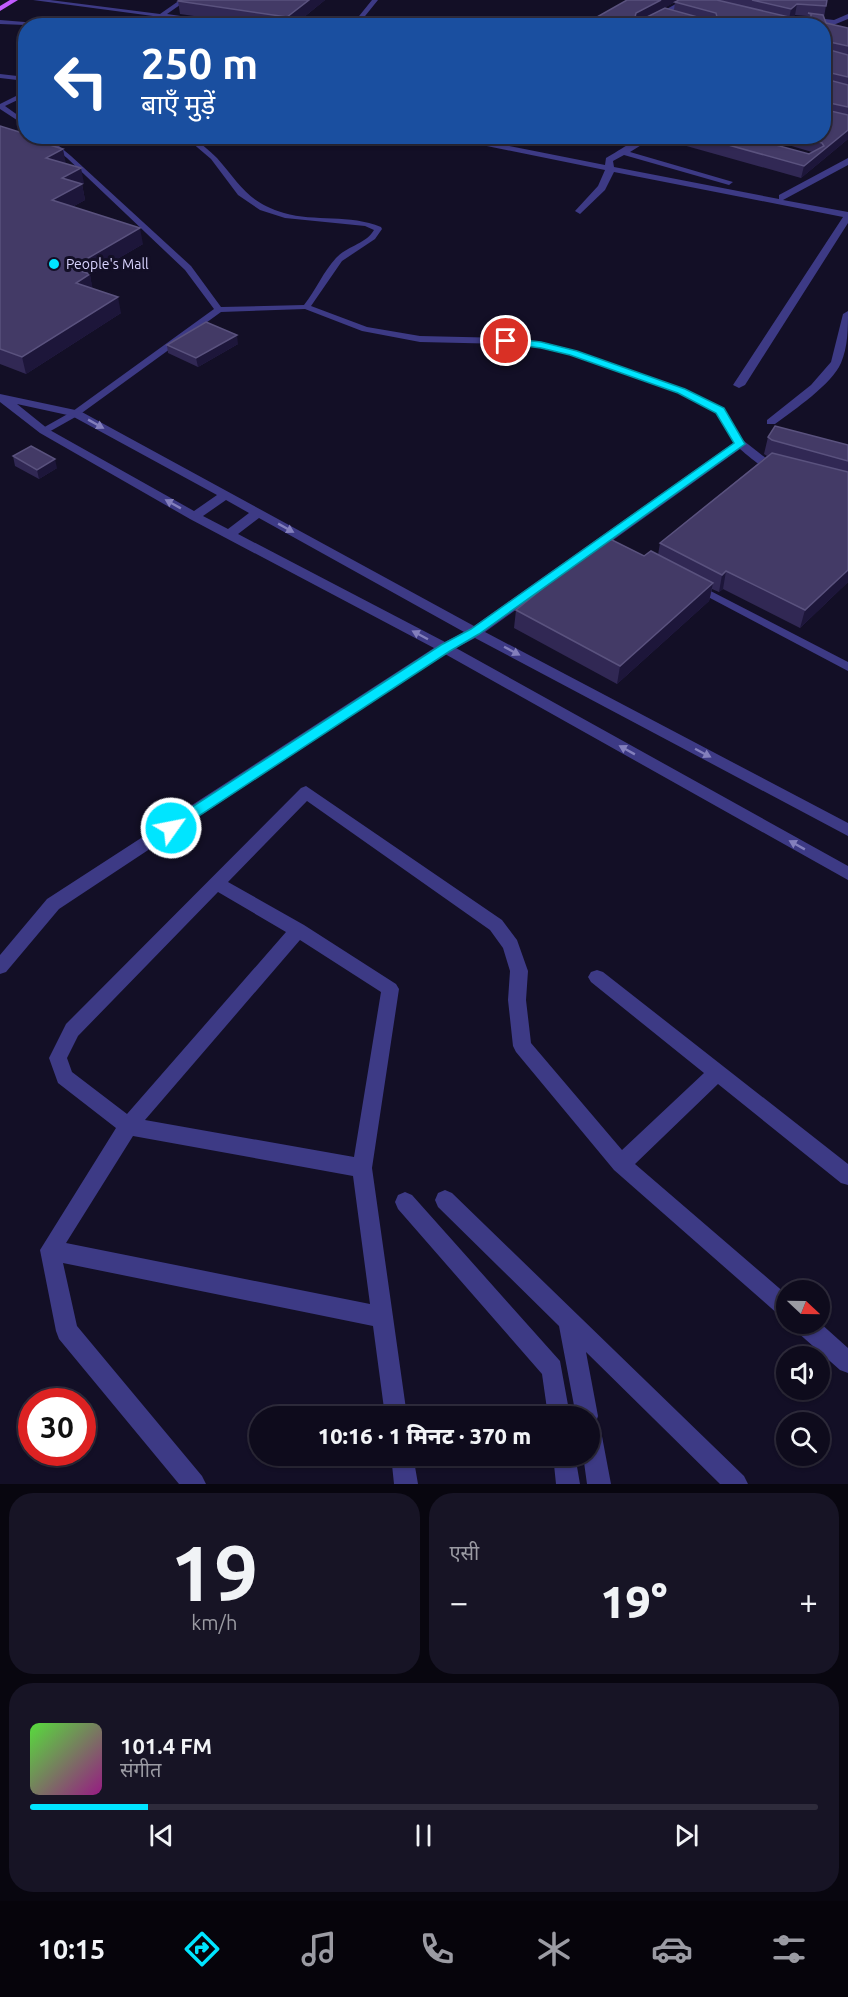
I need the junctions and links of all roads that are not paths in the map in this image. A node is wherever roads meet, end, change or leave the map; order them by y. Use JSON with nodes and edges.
{"nodes":[{"id":1,"x":15,"y":0,"type":"edge"},
{"id":2,"x":36,"y":0,"type":"edge"},
{"id":3,"x":80,"y":0,"type":"edge"},
{"id":4,"x":184,"y":0,"type":"edge"},
{"id":5,"x":375,"y":0,"type":"edge"},
{"id":6,"x":699,"y":3,"type":"edge"},
{"id":7,"x":73,"y":4,"type":"junction"},
{"id":8,"x":0,"y":9,"type":"edge"},
{"id":9,"x":162,"y":15,"type":"junction"},
{"id":10,"x":847,"y":15,"type":"edge"},
{"id":11,"x":185,"y":18,"type":"edge"},
{"id":12,"x":360,"y":18,"type":"edge"},
{"id":13,"x":654,"y":18,"type":"edge"},
{"id":14,"x":0,"y":22,"type":"edge"},
{"id":15,"x":831,"y":22,"type":"edge"},
{"id":16,"x":834,"y":22,"type":"junction"},
{"id":17,"x":18,"y":23,"type":"edge"},
{"id":18,"x":831,"y":25,"type":"edge"},
{"id":19,"x":0,"y":76,"type":"edge"},
{"id":20,"x":18,"y":78,"type":"edge"},
{"id":21,"x":18,"y":97,"type":"edge"},
{"id":22,"x":0,"y":106,"type":"edge"},
{"id":23,"x":18,"y":118,"type":"edge"},
{"id":24,"x":52,"y":144,"type":"edge"},
{"id":25,"x":196,"y":144,"type":"edge"},
{"id":26,"x":484,"y":144,"type":"edge"},
{"id":27,"x":638,"y":144,"type":"edge"},
{"id":28,"x":622,"y":153,"type":"junction"},
{"id":29,"x":848,"y":161,"type":"edge"},
{"id":30,"x":611,"y":168,"type":"junction"},
{"id":31,"x":782,"y":197,"type":"junction"},
{"id":32,"x":580,"y":211,"type":"dead end"},
{"id":33,"x":848,"y":216,"type":"edge"},
{"id":34,"x":306,"y":307,"type":"junction"},
{"id":35,"x":219,"y":310,"type":"junction"},
{"id":36,"x":848,"y":314,"type":"edge"},
{"id":37,"x":740,"y":385,"type":"dead end"},
{"id":38,"x":0,"y":397,"type":"edge"},
{"id":39,"x":76,"y":413,"type":"junction"},
{"id":40,"x":771,"y":422,"type":"dead end"},
{"id":41,"x":44,"y":431,"type":"junction"},
{"id":42,"x":740,"y":444,"type":"junction"},
{"id":43,"x":794,"y":471,"type":"edge"},
{"id":44,"x":226,"y":495,"type":"junction"},
{"id":45,"x":258,"y":513,"type":"junction"},
{"id":46,"x":194,"y":516,"type":"junction"},
{"id":47,"x":229,"y":534,"type":"junction"},
{"id":48,"x":690,"y":584,"type":"edge"},
{"id":49,"x":475,"y":632,"type":"junction"},
{"id":50,"x":445,"y":648,"type":"junction"},
{"id":51,"x":848,"y":667,"type":"edge"},
{"id":52,"x":848,"y":830,"type":"edge"},
{"id":53,"x":848,"y":874,"type":"edge"},
{"id":54,"x":216,"y":883,"type":"junction"},
{"id":55,"x":298,"y":930,"type":"junction"},
{"id":56,"x":0,"y":967,"type":"edge"},
{"id":57,"x":597,"y":977,"type":"dead end"},
{"id":58,"x":717,"y":1072,"type":"junction"},
{"id":59,"x":128,"y":1126,"type":"junction"},
{"id":60,"x":621,"y":1164,"type":"junction"},
{"id":61,"x":362,"y":1168,"type":"junction"},
{"id":62,"x":848,"y":1176,"type":"edge"},
{"id":63,"x":445,"y":1200,"type":"dead end"},
{"id":64,"x":405,"y":1202,"type":"dead end"},
{"id":65,"x":50,"y":1250,"type":"junction"},
{"id":66,"x":776,"y":1299,"type":"edge"},
{"id":67,"x":381,"y":1317,"type":"junction"},
{"id":68,"x":569,"y":1321,"type":"junction"},
{"id":69,"x":816,"y":1334,"type":"edge"},
{"id":70,"x":848,"y":1362,"type":"edge"},
{"id":71,"x":394,"y":1406,"type":"edge"},
{"id":72,"x":558,"y":1406,"type":"edge"},
{"id":73,"x":585,"y":1406,"type":"edge"},
{"id":74,"x":404,"y":1466,"type":"edge"},
{"id":75,"x":566,"y":1466,"type":"edge"},
{"id":76,"x":596,"y":1466,"type":"edge"},
{"id":77,"x":194,"y":1484,"type":"edge"},
{"id":78,"x":406,"y":1484,"type":"edge"},
{"id":79,"x":568,"y":1484,"type":"edge"},
{"id":80,"x":599,"y":1484,"type":"edge"},
{"id":81,"x":736,"y":1484,"type":"edge"}],
"edges":[{"from":1,"to":8,"type":"main road"},
{"from":2,"to":7,"type":"lane"},
{"from":3,"to":7,"type":"lane"},
{"from":4,"to":9,"type":"lane"},
{"from":5,"to":12,"type":"lane"},
{"from":6,"to":13,"type":"street"},
{"from":7,"to":9,"type":"lane"},
{"from":9,"to":11,"type":"lane"},
{"from":10,"to":16,"type":"street"},
{"from":14,"to":17,"type":"lane"},
{"from":15,"to":16,"type":"street"},
{"from":16,"to":18,"type":"street"},
{"from":19,"to":20,"type":"street"},
{"from":21,"to":22,"type":"lane"},
{"from":22,"to":23,"type":"lane"},
{"from":24,"to":35,"type":"lane"},
{"from":25,"to":34,"type":"lane"},
{"from":26,"to":30,"type":"street"},
{"from":27,"to":28,"type":"street"},
{"from":28,"to":30,"type":"street"},
{"from":28,"to":31,"type":"street"},
{"from":29,"to":31,"type":"street"},
{"from":30,"to":31,"type":"street"},
{"from":30,"to":32,"type":"street"},
{"from":33,"to":37,"type":"street"},
{"from":34,"to":35,"type":"lane"},
{"from":34,"to":42,"type":"lane"},
{"from":35,"to":39,"type":"lane"},
{"from":36,"to":40,"type":"street"},
{"from":38,"to":39,"type":"street"},
{"from":38,"to":41,"type":"street"},
{"from":39,"to":41,"type":"lane"},
{"from":39,"to":44,"type":"street","one_way":true},
{"from":46,"to":41,"type":"street","one_way":true},
{"from":42,"to":43,"type":"street"},
{"from":42,"to":49,"type":"street"},
{"from":44,"to":45,"type":"street"},
{"from":44,"to":46,"type":"street"},
{"from":45,"to":47,"type":"street"},
{"from":45,"to":49,"type":"street","one_way":true},
{"from":46,"to":47,"type":"street"},
{"from":50,"to":47,"type":"street","one_way":true},
{"from":48,"to":51,"type":"lane"},
{"from":49,"to":50,"type":"street"},
{"from":49,"to":52,"type":"street","one_way":true},
{"from":53,"to":50,"type":"street","one_way":true},
{"from":50,"to":56,"type":"street"},
{"from":54,"to":55,"type":"street"},
{"from":54,"to":59,"type":"street"},
{"from":54,"to":60,"type":"street"},
{"from":55,"to":59,"type":"street"},
{"from":55,"to":61,"type":"street"},
{"from":57,"to":58,"type":"street"},
{"from":58,"to":60,"type":"street"},
{"from":58,"to":62,"type":"street"},
{"from":59,"to":61,"type":"street"},
{"from":59,"to":65,"type":"street"},
{"from":60,"to":66,"type":"street"},
{"from":61,"to":67,"type":"street"},
{"from":63,"to":68,"type":"street"},
{"from":64,"to":72,"type":"street"},
{"from":65,"to":67,"type":"street"},
{"from":65,"to":77,"type":"street"},
{"from":67,"to":71,"type":"street"},
{"from":68,"to":73,"type":"street"},
{"from":68,"to":81,"type":"street"},
{"from":69,"to":70,"type":"street"},
{"from":74,"to":78,"type":"street"},
{"from":75,"to":79,"type":"street"},
{"from":76,"to":80,"type":"street"}]}
